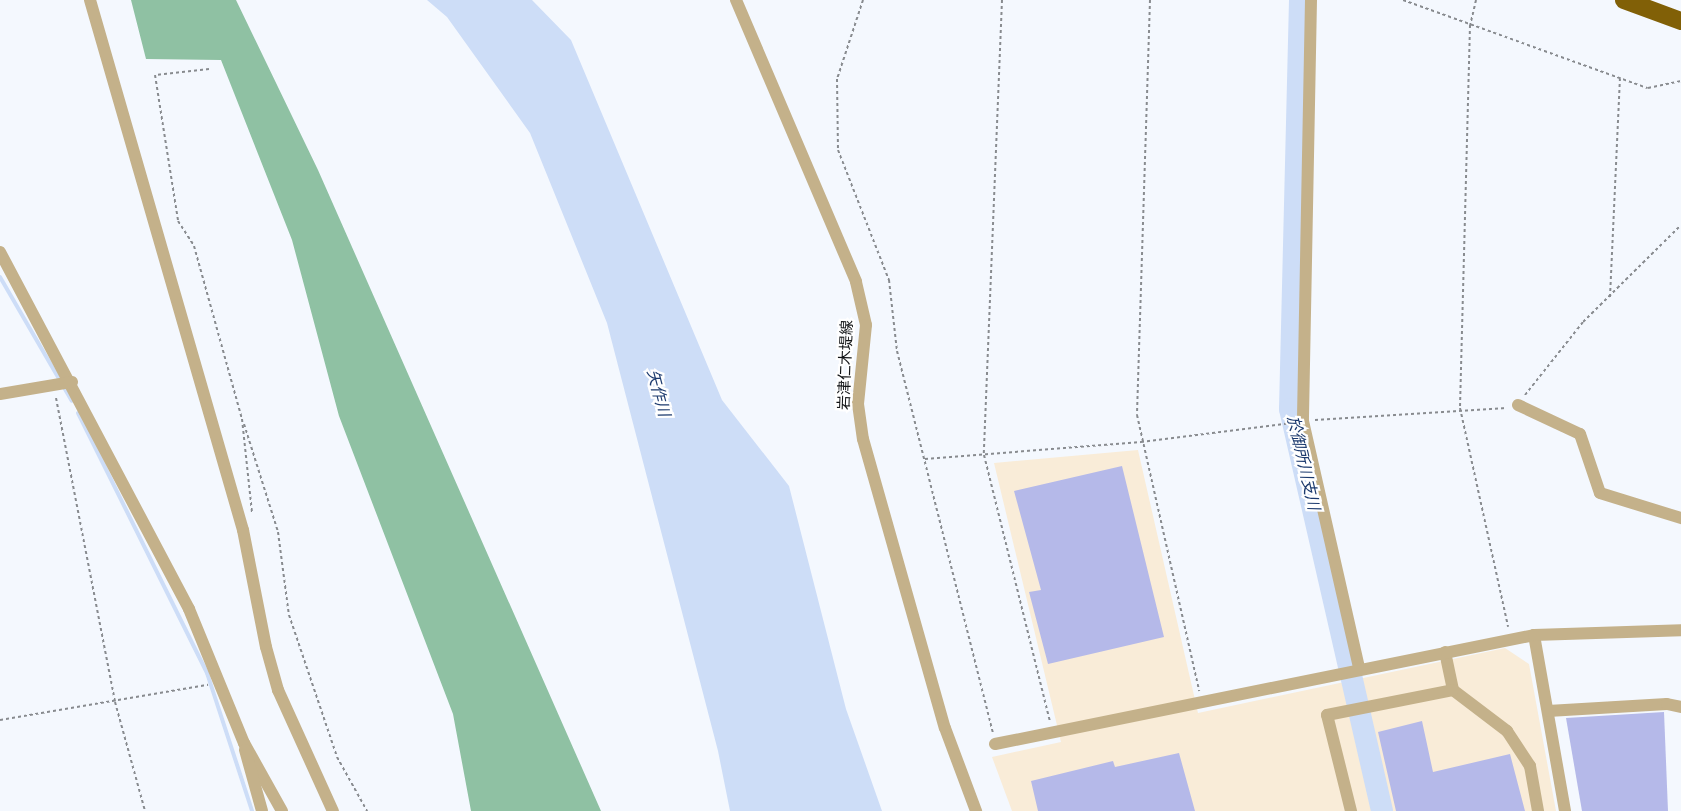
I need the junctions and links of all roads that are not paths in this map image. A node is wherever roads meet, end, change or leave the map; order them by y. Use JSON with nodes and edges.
{"nodes":[{"id":1,"x":90,"y":0,"type":"edge"},
{"id":2,"x":736,"y":0,"type":"edge"},
{"id":3,"x":1311,"y":0,"type":"edge"},
{"id":4,"x":1624,"y":0,"type":"edge"},
{"id":5,"x":1681,"y":21,"type":"edge"},
{"id":6,"x":0,"y":252,"type":"edge"},
{"id":7,"x":72,"y":382,"type":"junction"},
{"id":8,"x":0,"y":394,"type":"edge"},
{"id":9,"x":1518,"y":405,"type":"road end"},
{"id":10,"x":1681,"y":518,"type":"edge"},
{"id":11,"x":1681,"y":630,"type":"edge"},
{"id":12,"x":1534,"y":636,"type":"junction"},
{"id":13,"x":1445,"y":652,"type":"junction"},
{"id":14,"x":1359,"y":668,"type":"junction"},
{"id":15,"x":1453,"y":690,"type":"junction"},
{"id":16,"x":1681,"y":707,"type":"edge"},
{"id":17,"x":1548,"y":711,"type":"junction"},
{"id":18,"x":244,"y":743,"type":"junction"},
{"id":19,"x":995,"y":744,"type":"road end"},
{"id":20,"x":262,"y":811,"type":"edge"},
{"id":21,"x":282,"y":811,"type":"edge"},
{"id":22,"x":333,"y":811,"type":"edge"},
{"id":23,"x":976,"y":811,"type":"edge"},
{"id":24,"x":1351,"y":811,"type":"edge"},
{"id":25,"x":1538,"y":811,"type":"edge"},
{"id":26,"x":1565,"y":811,"type":"edge"}],
"edges":[{"from":1,"to":22,"type":"street"},
{"from":2,"to":23,"type":"street","name":"岩津仁木堤線"},
{"from":3,"to":14,"type":"street"},
{"from":4,"to":5,"type":"highway"},
{"from":6,"to":7,"type":"street"},
{"from":7,"to":8,"type":"street"},
{"from":7,"to":18,"type":"street"},
{"from":9,"to":10,"type":"street"},
{"from":11,"to":12,"type":"street"},
{"from":12,"to":13,"type":"street"},
{"from":12,"to":17,"type":"street"},
{"from":13,"to":14,"type":"street"},
{"from":13,"to":15,"type":"street"},
{"from":14,"to":19,"type":"street"},
{"from":15,"to":24,"type":"street"},
{"from":15,"to":25,"type":"street"},
{"from":16,"to":17,"type":"street"},
{"from":17,"to":26,"type":"street"},
{"from":18,"to":20,"type":"street"},
{"from":18,"to":21,"type":"street"}]}
